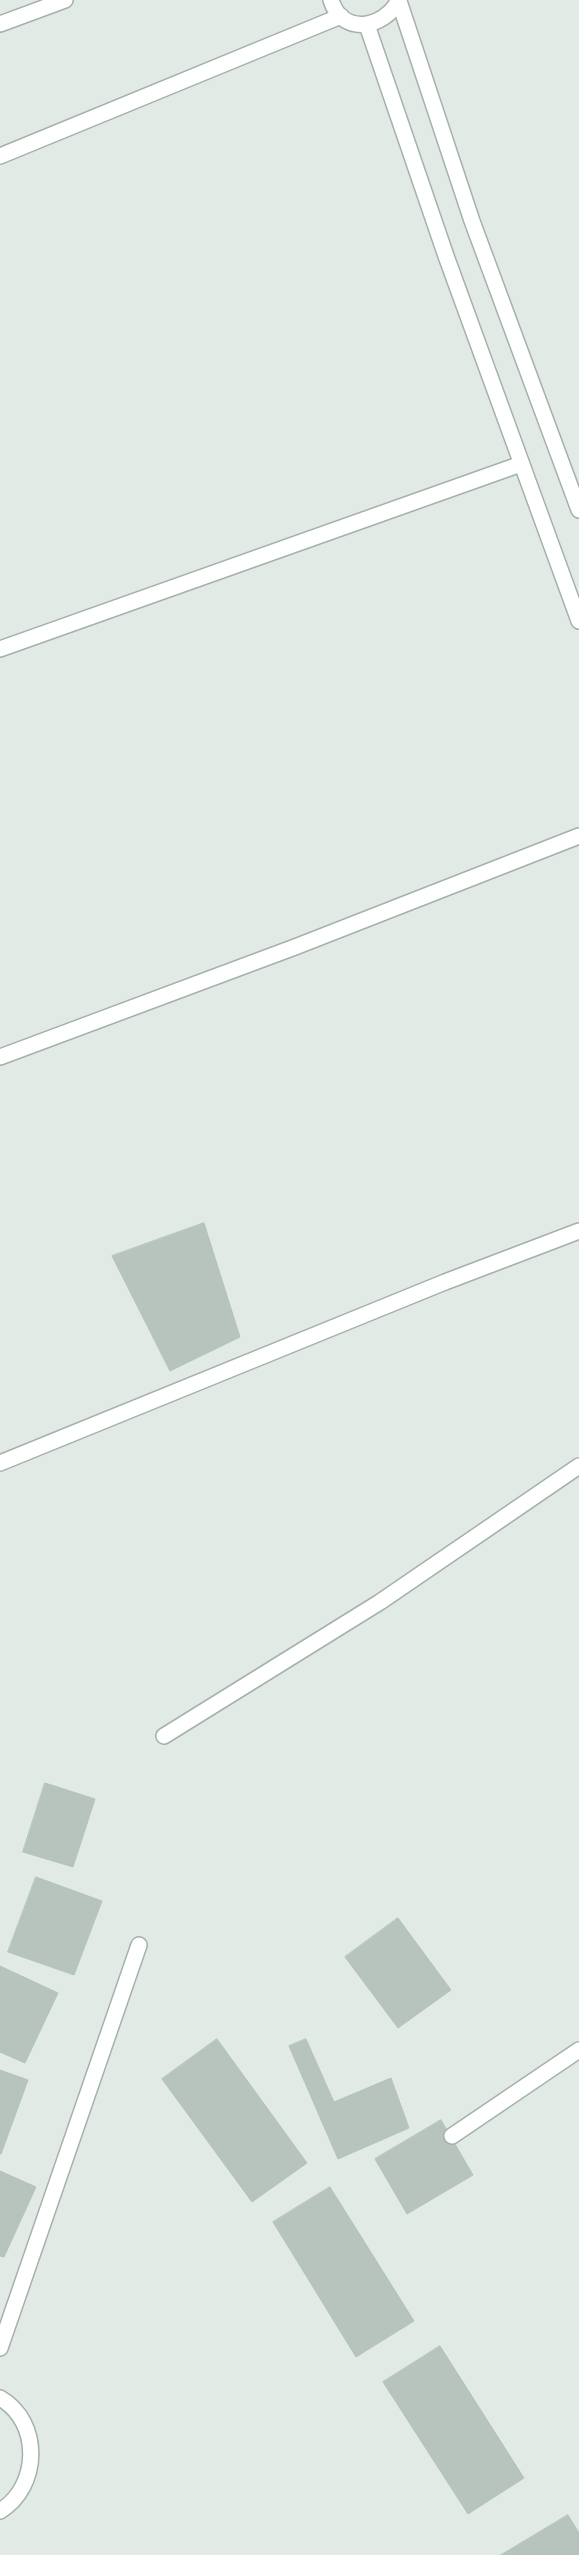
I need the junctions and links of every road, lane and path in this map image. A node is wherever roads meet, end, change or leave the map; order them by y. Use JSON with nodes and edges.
{"nodes":[{"id":1,"x":66,"y":0,"type":"edge"},
{"id":2,"x":331,"y":0,"type":"edge"},
{"id":3,"x":399,"y":0,"type":"edge"},
{"id":4,"x":341,"y":16,"type":"junction"},
{"id":5,"x":0,"y":24,"type":"edge"},
{"id":6,"x":367,"y":25,"type":"junction"},
{"id":7,"x":0,"y":156,"type":"edge"},
{"id":8,"x":521,"y":464,"type":"junction"},
{"id":9,"x":579,"y":510,"type":"edge"},
{"id":10,"x":579,"y":621,"type":"edge"},
{"id":11,"x":0,"y":649,"type":"edge"},
{"id":12,"x":579,"y":836,"type":"edge"},
{"id":13,"x":0,"y":1057,"type":"edge"},
{"id":14,"x":579,"y":1231,"type":"edge"},
{"id":15,"x":0,"y":1463,"type":"edge"},
{"id":16,"x":579,"y":1466,"type":"edge"},
{"id":17,"x":164,"y":1736,"type":"dead end"},
{"id":18,"x":139,"y":1945,"type":"dead end"},
{"id":19,"x":579,"y":2050,"type":"edge"},
{"id":20,"x":452,"y":2136,"type":"dead end"},
{"id":21,"x":0,"y":2348,"type":"edge"},
{"id":22,"x":0,"y":2398,"type":"edge"},
{"id":23,"x":0,"y":2511,"type":"edge"}],
"edges":[{"from":1,"to":5,"type":"street"},
{"from":2,"to":4,"type":"street"},
{"from":3,"to":6,"type":"street"},
{"from":3,"to":9,"type":"street"},
{"from":4,"to":6,"type":"street"},
{"from":4,"to":7,"type":"street"},
{"from":6,"to":8,"type":"street"},
{"from":8,"to":10,"type":"street"},
{"from":8,"to":11,"type":"street"},
{"from":12,"to":13,"type":"street"},
{"from":14,"to":15,"type":"street"},
{"from":16,"to":17,"type":"street"},
{"from":18,"to":21,"type":"street"},
{"from":19,"to":20,"type":"street"},
{"from":22,"to":23,"type":"street"}]}
